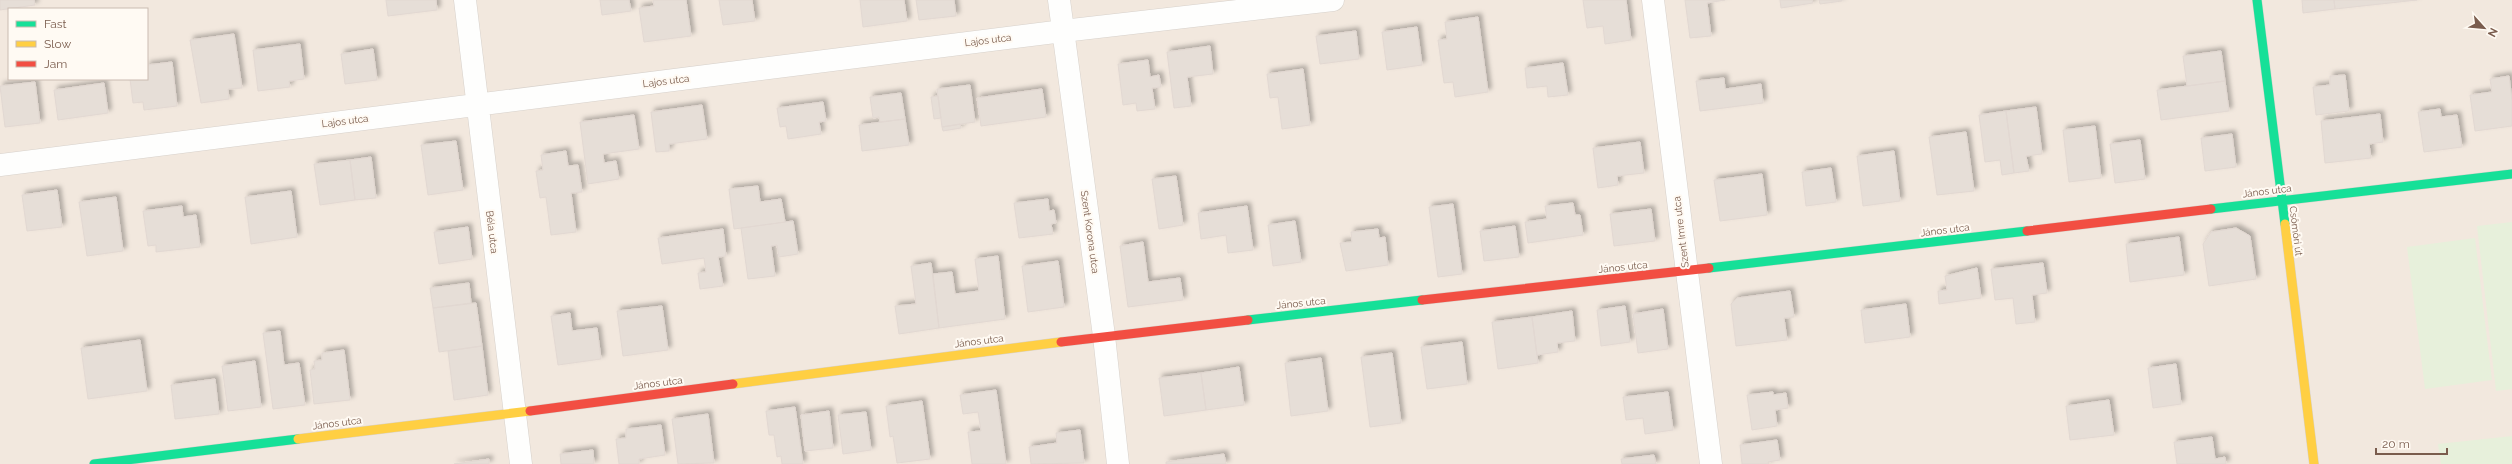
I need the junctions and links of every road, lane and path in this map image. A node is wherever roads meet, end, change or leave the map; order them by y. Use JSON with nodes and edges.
{"nodes":[{"id":1,"x":464,"y":0,"type":"edge"},
{"id":2,"x":1058,"y":0,"type":"edge"},
{"id":3,"x":1333,"y":0,"type":"edge"},
{"id":4,"x":1653,"y":0,"type":"edge"},
{"id":5,"x":2257,"y":0,"type":"edge"},
{"id":6,"x":1063,"y":31,"type":"junction"},
{"id":7,"x":477,"y":105,"type":"junction"},
{"id":8,"x":0,"y":165,"type":"edge"},
{"id":9,"x":2512,"y":174,"type":"edge"},
{"id":10,"x":2281,"y":201,"type":"junction"},
{"id":11,"x":1685,"y":271,"type":"junction"},
{"id":12,"x":1104,"y":336,"type":"junction"},
{"id":13,"x":515,"y":413,"type":"junction"},
{"id":14,"x":94,"y":464,"type":"edge"},
{"id":15,"x":520,"y":464,"type":"edge"},
{"id":16,"x":1118,"y":464,"type":"edge"},
{"id":17,"x":1711,"y":464,"type":"edge"},
{"id":18,"x":2314,"y":464,"type":"edge"}],
"edges":[{"from":1,"to":7,"type":"street","name":"Béla utca"},
{"from":2,"to":6,"type":"street","name":"Szent Korona utca"},
{"from":3,"to":6,"type":"street","name":"Lajos utca"},
{"from":4,"to":11,"type":"street","name":"Szent Imre utca"},
{"from":5,"to":10,"type":"street","name":"Csömöri út"},
{"from":6,"to":7,"type":"street","name":"Lajos utca"},
{"from":6,"to":12,"type":"street","name":"Szent Korona utca"},
{"from":7,"to":8,"type":"street","name":"Lajos utca"},
{"from":7,"to":13,"type":"street","name":"Béla utca"},
{"from":9,"to":10,"type":"street","name":"János utca"},
{"from":10,"to":11,"type":"street","name":"János utca"},
{"from":10,"to":18,"type":"street","name":"Csömöri út"},
{"from":11,"to":12,"type":"street","name":"János utca"},
{"from":11,"to":17,"type":"street","name":"Szent Imre utca"},
{"from":12,"to":13,"type":"street","name":"János utca"},
{"from":12,"to":16,"type":"street","name":"Szent Korona utca"},
{"from":13,"to":14,"type":"street","name":"János utca"},
{"from":13,"to":15,"type":"street","name":"Béla utca"}]}
